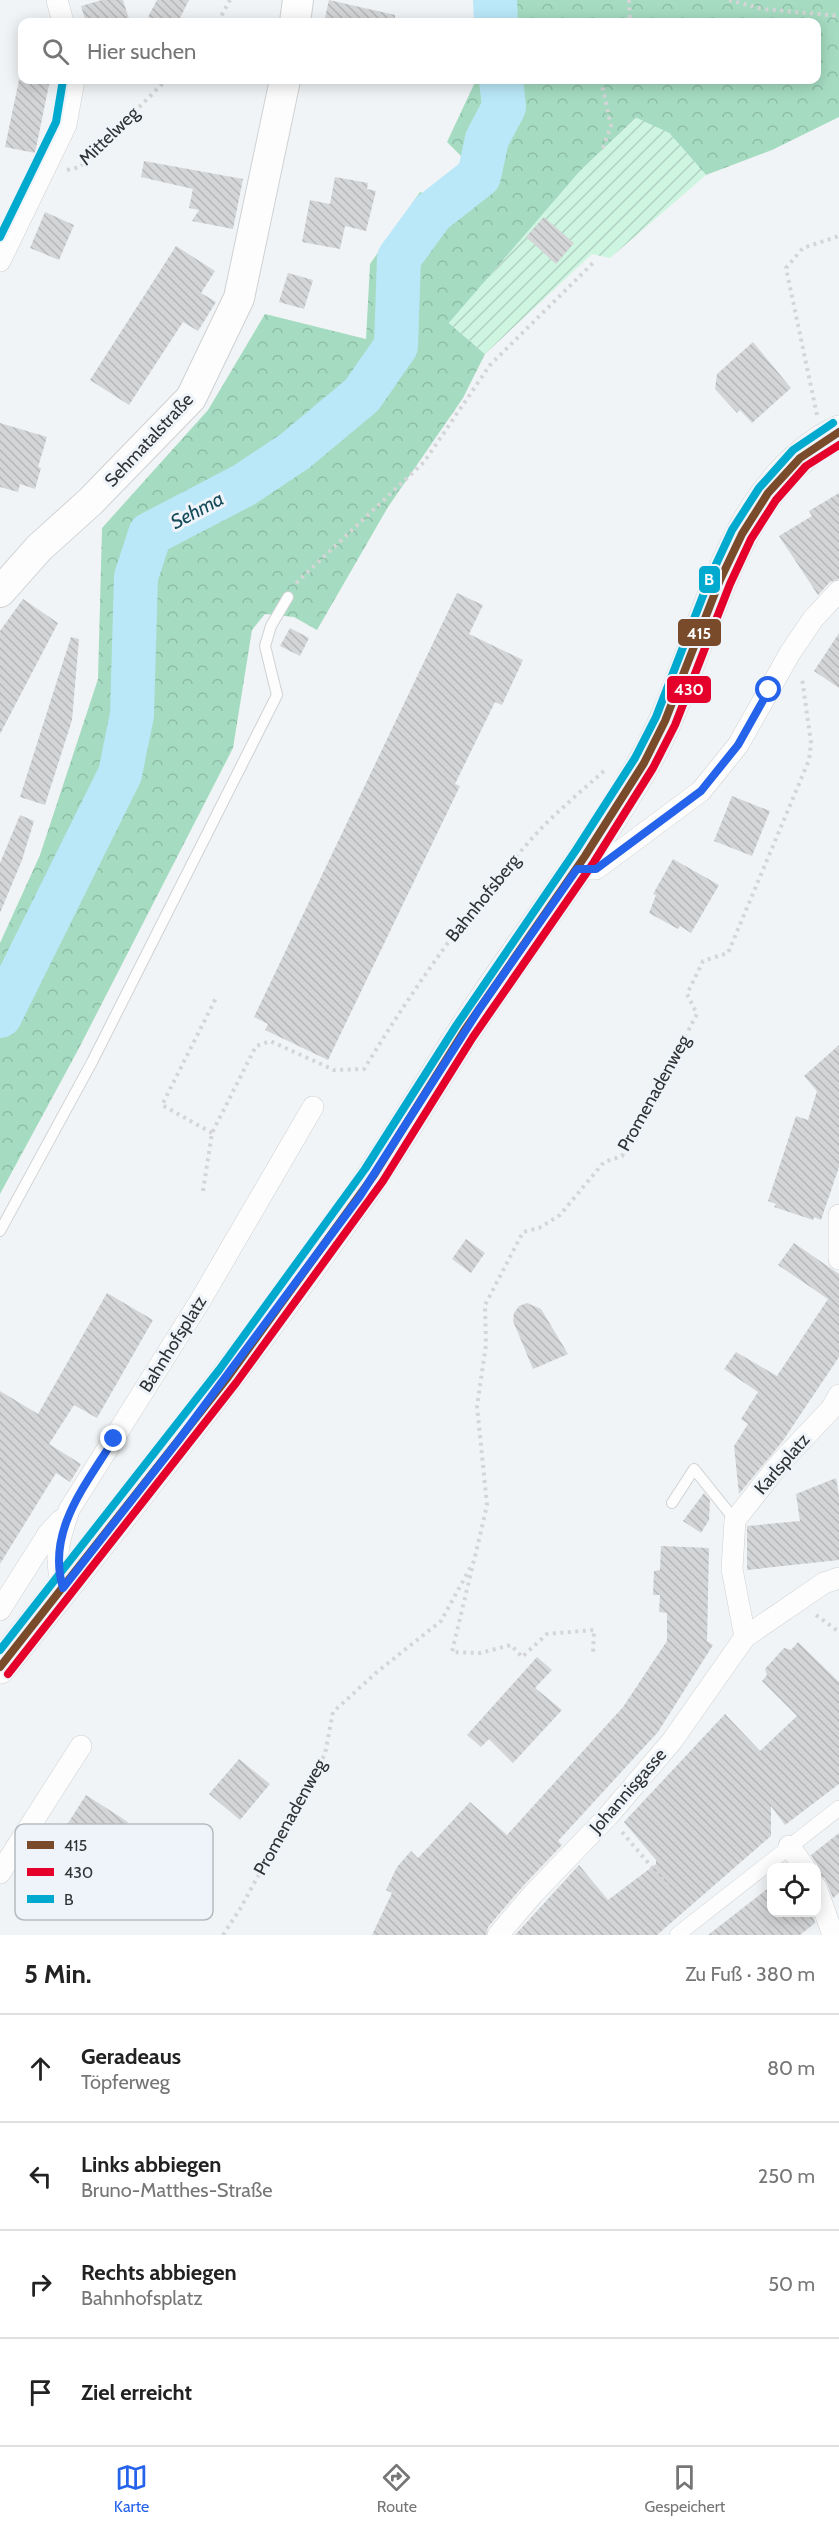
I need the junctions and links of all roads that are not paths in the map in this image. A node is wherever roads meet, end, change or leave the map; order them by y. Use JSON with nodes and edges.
{"nodes":[{"id":1,"x":57,"y":0,"type":"edge"},
{"id":2,"x":298,"y":0,"type":"edge"},
{"id":3,"x":62,"y":18,"type":"edge"},
{"id":4,"x":296,"y":18,"type":"edge"},
{"id":5,"x":73,"y":84,"type":"edge"},
{"id":6,"x":284,"y":84,"type":"edge"},
{"id":7,"x":0,"y":261,"type":"edge"},
{"id":8,"x":833,"y":435,"type":"edge"},
{"id":9,"x":839,"y":591,"type":"edge"},
{"id":10,"x":0,"y":592,"type":"edge"},
{"id":11,"x":288,"y":597,"type":"road end"},
{"id":12,"x":577,"y":869,"type":"junction"},
{"id":13,"x":314,"y":1107,"type":"dead end"},
{"id":14,"x":839,"y":1215,"type":"edge"},
{"id":15,"x":0,"y":1231,"type":"edge"},
{"id":16,"x":839,"y":1259,"type":"edge"},
{"id":17,"x":836,"y":1403,"type":"edge"},
{"id":18,"x":672,"y":1503,"type":"dead end"},
{"id":19,"x":69,"y":1510,"type":"junction"},
{"id":20,"x":735,"y":1520,"type":"junction"},
{"id":21,"x":839,"y":1578,"type":"edge"},
{"id":22,"x":63,"y":1588,"type":"junction"},
{"id":23,"x":0,"y":1610,"type":"edge"},
{"id":24,"x":746,"y":1637,"type":"junction"},
{"id":25,"x":0,"y":1667,"type":"edge"},
{"id":26,"x":81,"y":1746,"type":"dead end"},
{"id":27,"x":839,"y":1808,"type":"edge"},
{"id":28,"x":31,"y":1824,"type":"edge"},
{"id":29,"x":789,"y":1846,"type":"junction"},
{"id":30,"x":15,"y":1849,"type":"edge"},
{"id":31,"x":801,"y":1863,"type":"edge"},
{"id":32,"x":0,"y":1873,"type":"edge"},
{"id":33,"x":821,"y":1901,"type":"edge"},
{"id":34,"x":498,"y":1935,"type":"edge"},
{"id":35,"x":677,"y":1935,"type":"edge"},
{"id":36,"x":833,"y":1935,"type":"edge"}],
"edges":[{"from":1,"to":3,"type":"street"},
{"from":2,"to":4,"type":"main road"},
{"from":5,"to":7,"type":"street"},
{"from":6,"to":10,"type":"main road","name":"Sehmatalstraße"},
{"from":8,"to":12,"type":"main road"},
{"from":9,"to":12,"type":"street"},
{"from":11,"to":15,"type":"lane"},
{"from":12,"to":22,"type":"main road"},
{"from":13,"to":19,"type":"street","name":"Bahnhofsplatz"},
{"from":14,"to":16,"type":"street"},
{"from":17,"to":20,"type":"street","name":"Karlsplatz"},
{"from":18,"to":20,"type":"lane"},
{"from":19,"to":22,"type":"street","name":"Bahnhofsplatz"},
{"from":19,"to":23,"type":"street"},
{"from":20,"to":24,"type":"street"},
{"from":21,"to":24,"type":"street","name":"Johannisgasse"},
{"from":22,"to":25,"type":"main road"},
{"from":24,"to":34,"type":"street","name":"Johannisgasse"},
{"from":26,"to":28,"type":"street"},
{"from":27,"to":29,"type":"street"},
{"from":29,"to":31,"type":"street"},
{"from":29,"to":35,"type":"street"},
{"from":30,"to":32,"type":"street"},
{"from":33,"to":36,"type":"street"}]}
